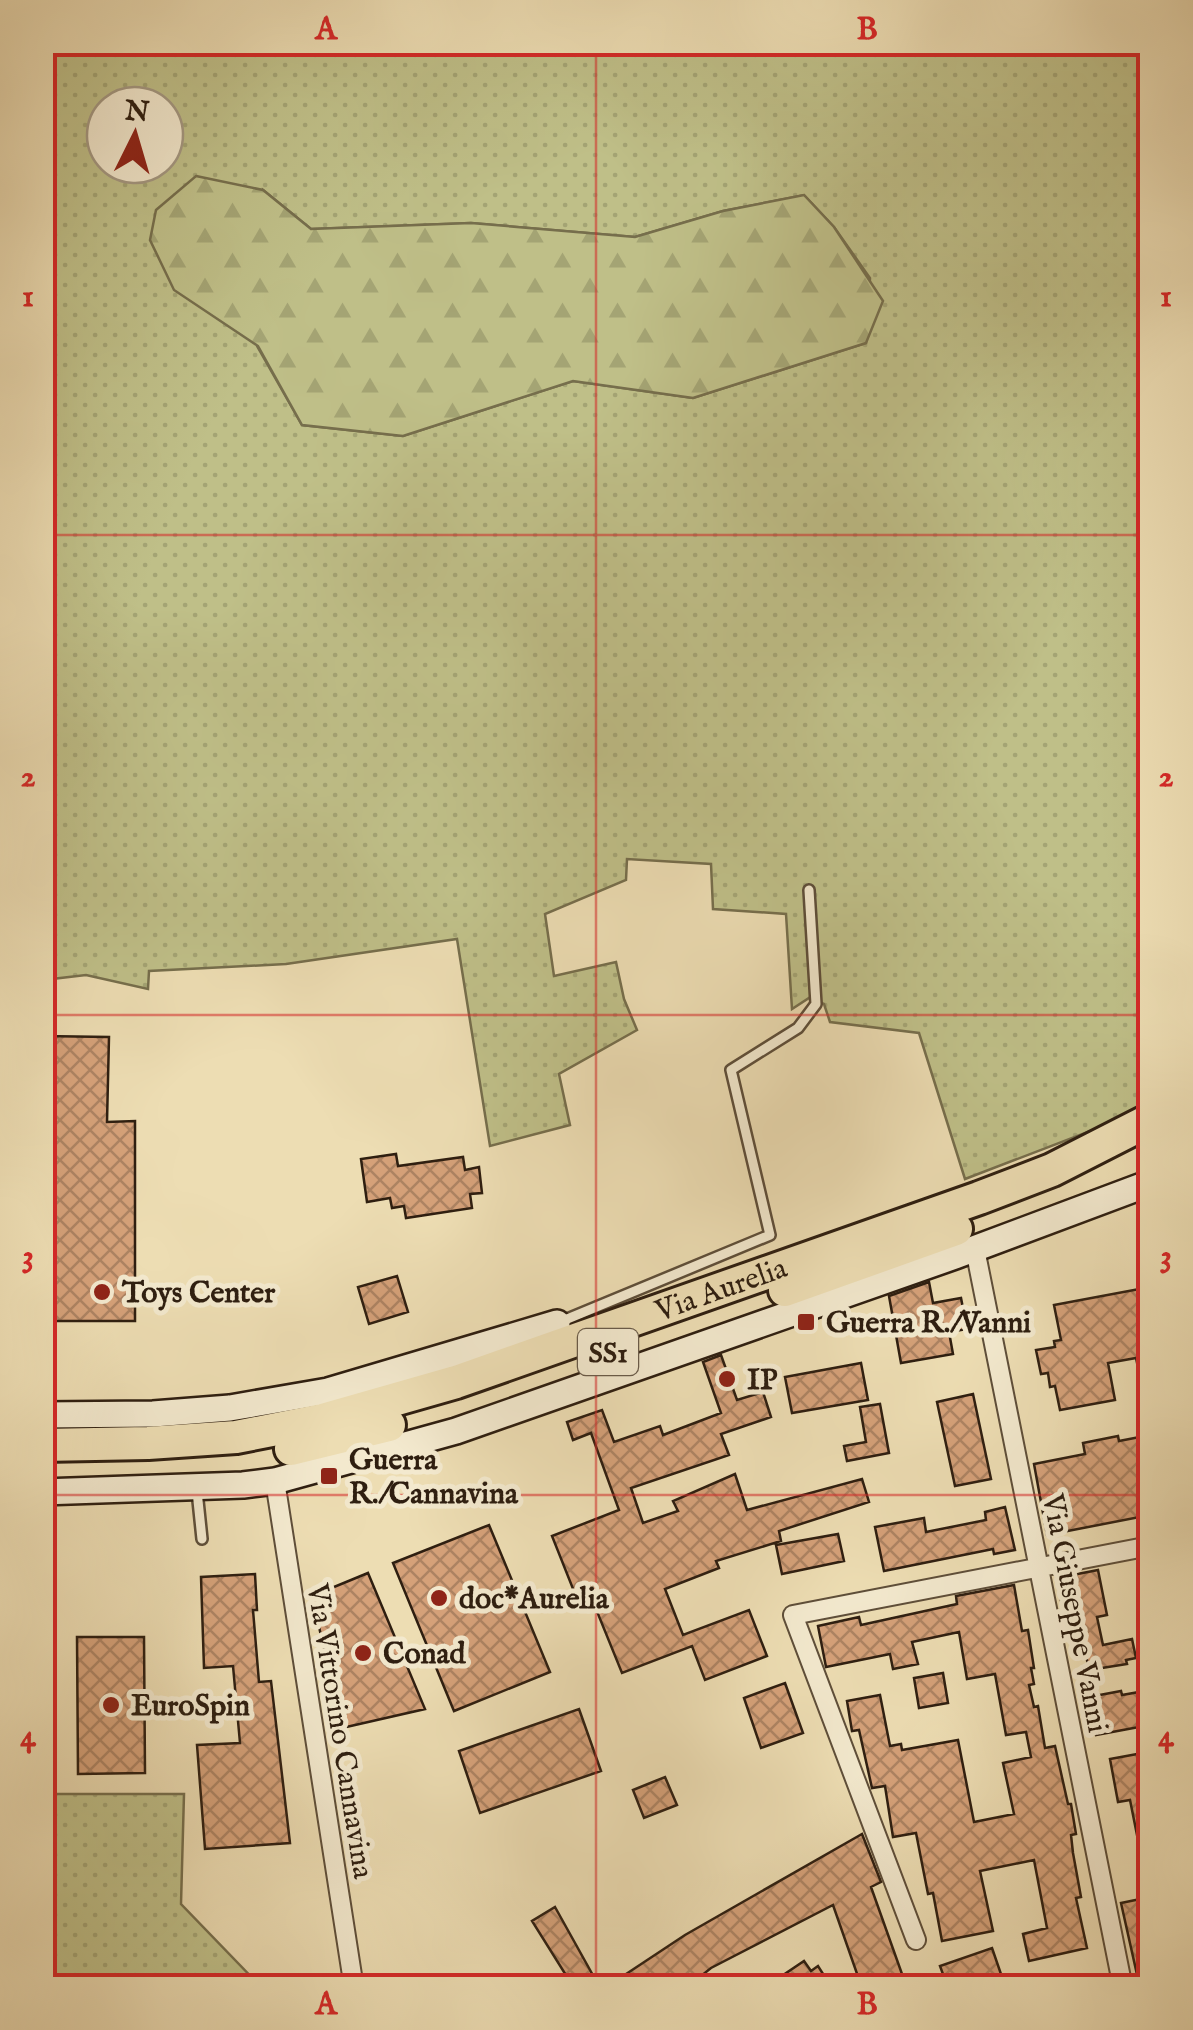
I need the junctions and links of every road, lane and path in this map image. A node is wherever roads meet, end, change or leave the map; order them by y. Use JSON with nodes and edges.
{"nodes":[{"id":1,"x":42,"y":202,"type":"edge"},
{"id":2,"x":54,"y":209,"type":"dead end"},
{"id":3,"x":808,"y":890,"type":"dead end"},
{"id":4,"x":1150,"y":1120,"type":"edge"},
{"id":5,"x":1150,"y":1145,"type":"edge"},
{"id":6,"x":1150,"y":1183,"type":"edge"},
{"id":7,"x":975,"y":1248,"type":"junction"},
{"id":8,"x":726,"y":1286,"type":"junction"},
{"id":9,"x":558,"y":1324,"type":"junction"},
{"id":10,"x":42,"y":1415,"type":"edge"},
{"id":11,"x":42,"y":1445,"type":"edge"},
{"id":12,"x":42,"y":1467,"type":"edge"},
{"id":13,"x":276,"y":1482,"type":"junction"},
{"id":14,"x":197,"y":1488,"type":"junction"},
{"id":15,"x":42,"y":1492,"type":"edge"},
{"id":16,"x":202,"y":1539,"type":"dead end"},
{"id":17,"x":1150,"y":1546,"type":"edge"},
{"id":18,"x":1038,"y":1566,"type":"junction"},
{"id":19,"x":916,"y":1940,"type":"dead end"},
{"id":20,"x":1117,"y":1986,"type":"edge"},
{"id":21,"x":354,"y":1988,"type":"edge"}],
"edges":[{"from":1,"to":2,"type":"path"},
{"from":3,"to":9,"type":"lane"},
{"from":4,"to":8,"type":"highway","name":"Via Aurelia","number":"SS1"},
{"from":5,"to":12,"type":"highway","name":"Via Aurelia","number":"SS1"},
{"from":6,"to":7,"type":"street","name":"Via Aurelia"},
{"from":7,"to":13,"type":"street","name":"Via Aurelia"},
{"from":7,"to":18,"type":"street","name":"Via Giuseppe Vanni"},
{"from":8,"to":9,"type":"highway"},
{"from":8,"to":11,"type":"highway","name":"Via Aurelia","number":"SS1"},
{"from":9,"to":10,"type":"street"},
{"from":13,"to":14,"type":"street","name":"Via Aurelia"},
{"from":13,"to":21,"type":"street","name":"Via Vittorino Cannavina"},
{"from":14,"to":15,"type":"street","name":"Via Aurelia"},
{"from":14,"to":16,"type":"lane"},
{"from":17,"to":18,"type":"street"},
{"from":18,"to":19,"type":"street"},
{"from":18,"to":20,"type":"street","name":"Via Giuseppe Vanni"}]}
